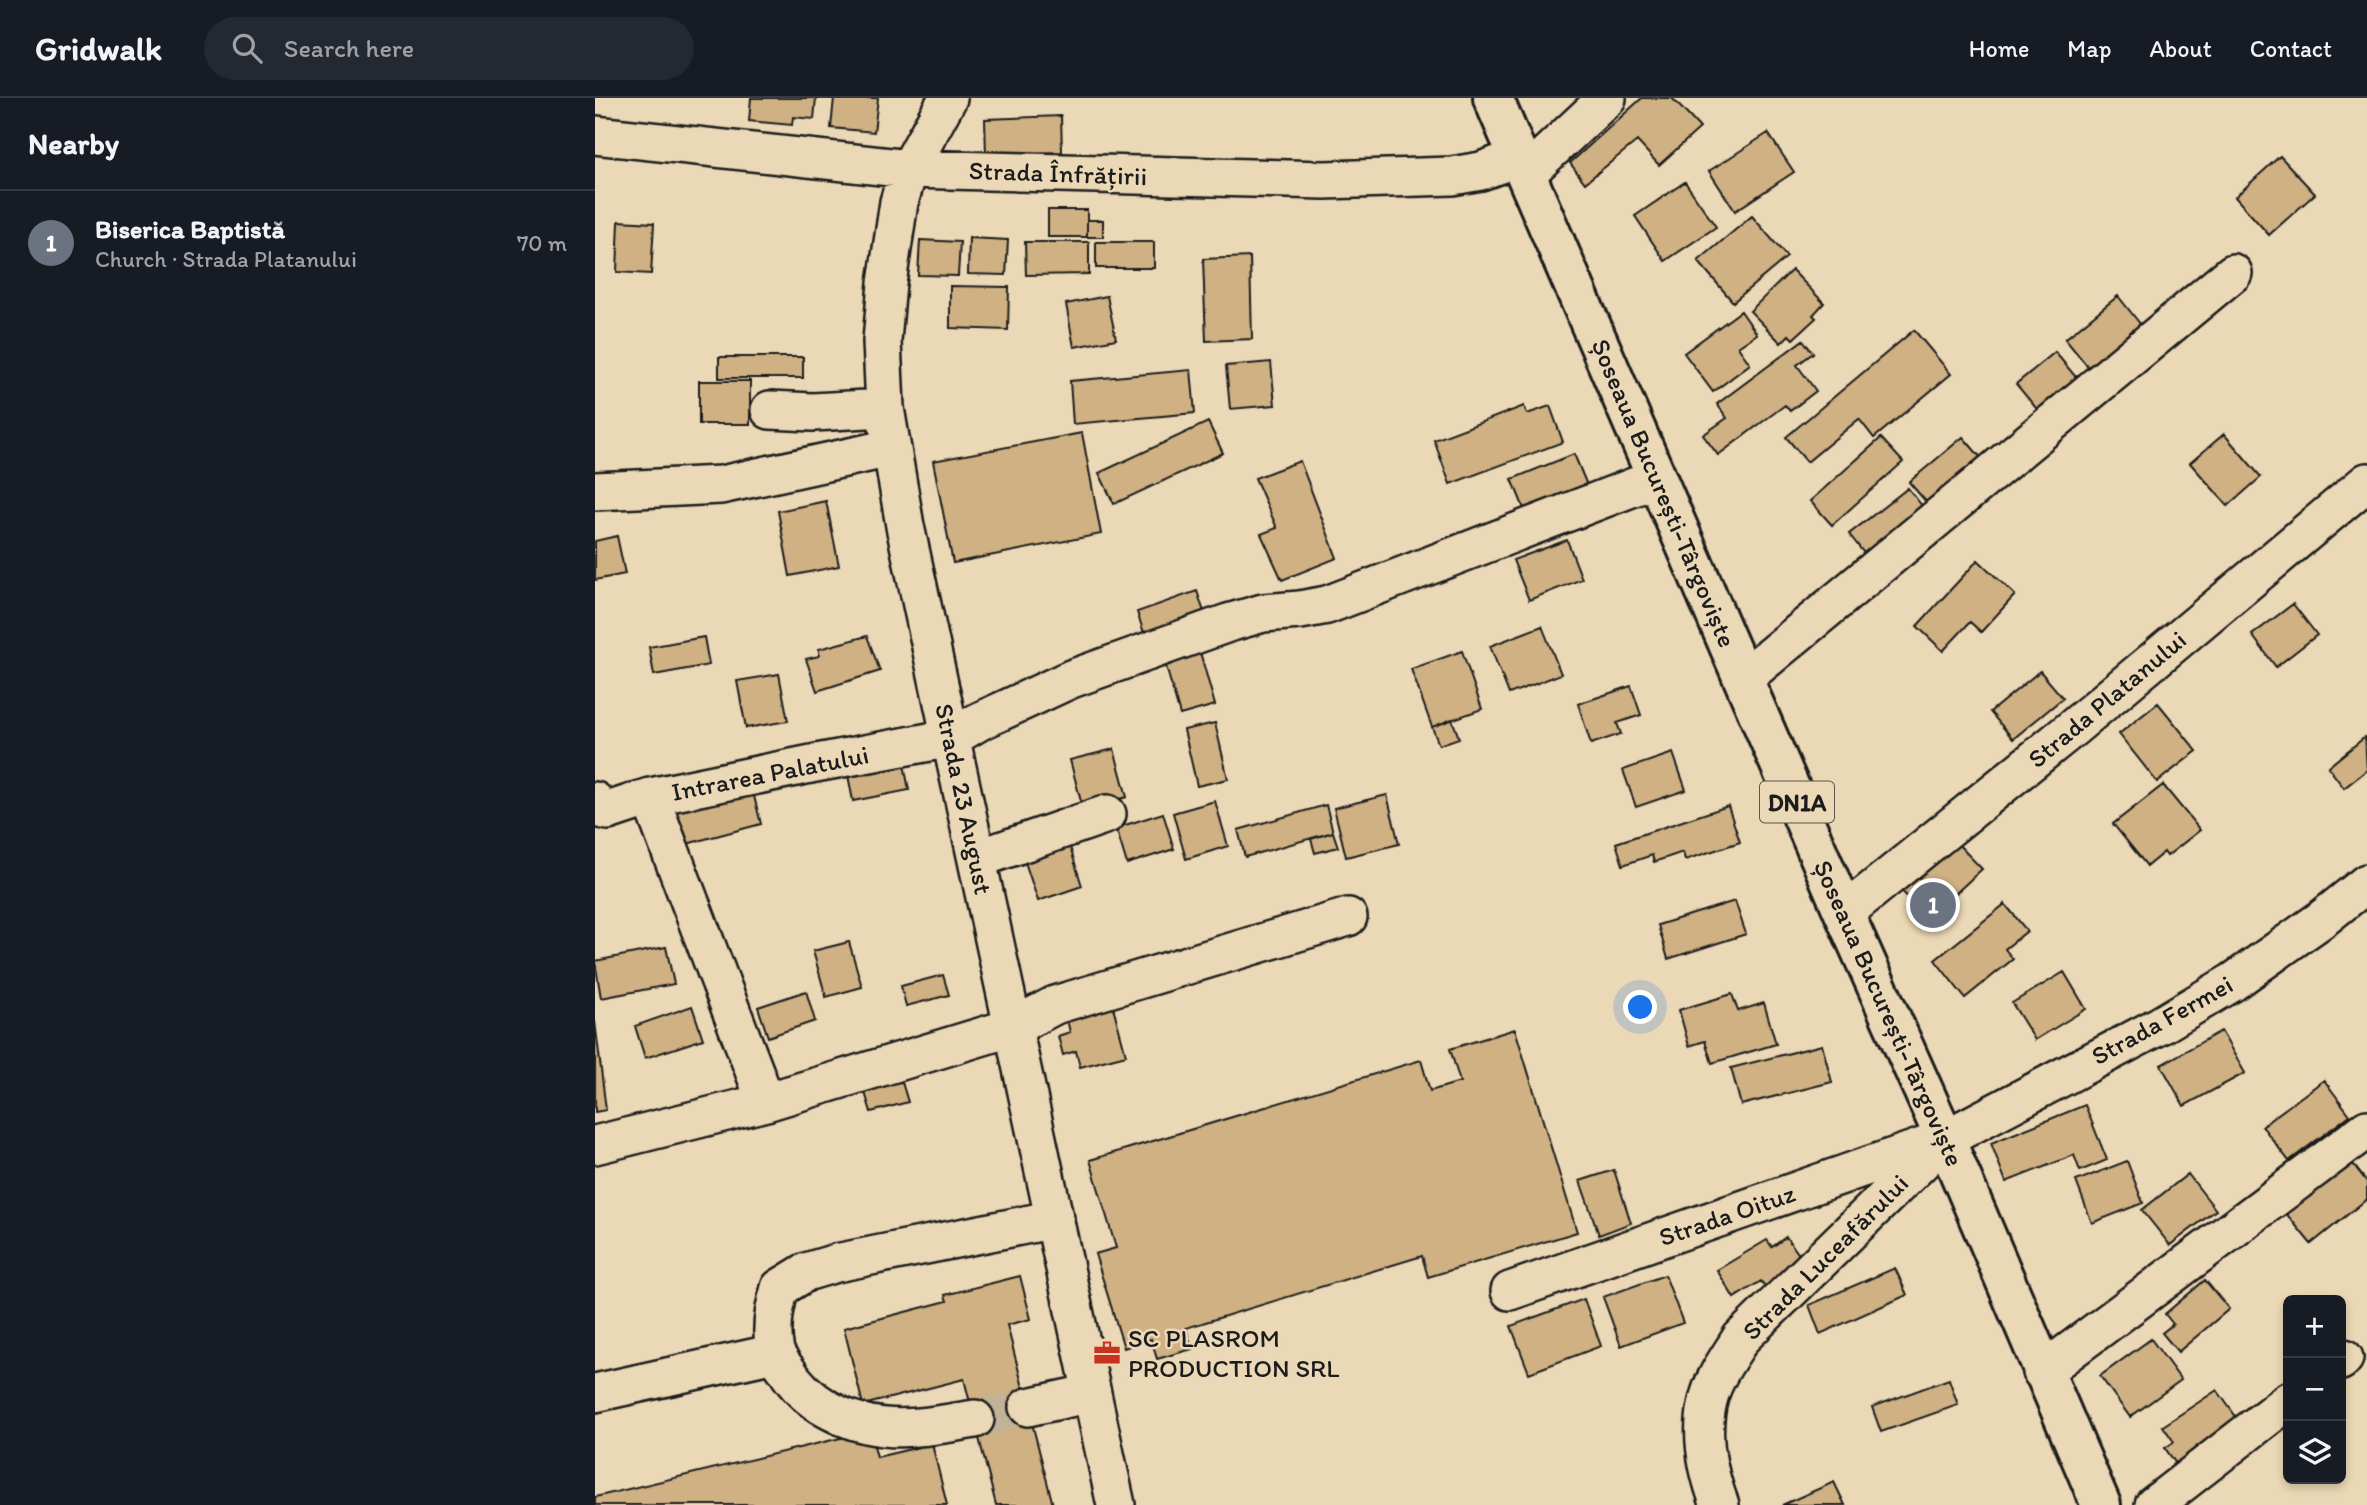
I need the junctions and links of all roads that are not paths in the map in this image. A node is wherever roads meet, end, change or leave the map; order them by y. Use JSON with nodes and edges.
{"nodes":[{"id":1,"x":948,"y":98,"type":"edge"},
{"id":2,"x":1493,"y":98,"type":"edge"},
{"id":3,"x":1607,"y":98,"type":"edge"},
{"id":4,"x":595,"y":135,"type":"edge"},
{"id":5,"x":1523,"y":166,"type":"junction"},
{"id":6,"x":909,"y":169,"type":"junction"},
{"id":7,"x":2233,"y":272,"type":"dead end"},
{"id":8,"x":885,"y":408,"type":"junction"},
{"id":9,"x":770,"y":410,"type":"dead end"},
{"id":10,"x":891,"y":448,"type":"junction"},
{"id":11,"x":1657,"y":478,"type":"junction"},
{"id":12,"x":2367,"y":482,"type":"edge"},
{"id":13,"x":595,"y":491,"type":"edge"},
{"id":14,"x":1744,"y":678,"type":"junction"},
{"id":15,"x":951,"y":738,"type":"junction"},
{"id":16,"x":650,"y":797,"type":"junction"},
{"id":17,"x":1107,"y":814,"type":"dead end"},
{"id":18,"x":599,"y":818,"type":"edge"},
{"id":19,"x":977,"y":859,"type":"junction"},
{"id":20,"x":2367,"y":883,"type":"edge"},
{"id":21,"x":1844,"y":913,"type":"junction"},
{"id":22,"x":1348,"y":917,"type":"dead end"},
{"id":23,"x":1013,"y":1027,"type":"junction"},
{"id":24,"x":766,"y":1102,"type":"junction"},
{"id":25,"x":2367,"y":1129,"type":"edge"},
{"id":26,"x":1945,"y":1139,"type":"junction"},
{"id":27,"x":595,"y":1146,"type":"edge"},
{"id":28,"x":1055,"y":1219,"type":"junction"},
{"id":29,"x":1510,"y":1291,"type":"dead end"},
{"id":30,"x":775,"y":1353,"type":"junction"},
{"id":31,"x":2042,"y":1372,"type":"junction"},
{"id":32,"x":595,"y":1393,"type":"edge"},
{"id":33,"x":1092,"y":1393,"type":"junction"},
{"id":34,"x":2283,"y":1405,"type":"edge"},
{"id":35,"x":1028,"y":1407,"type":"tunnel mouth"},
{"id":36,"x":975,"y":1419,"type":"tunnel mouth"},
{"id":37,"x":1116,"y":1505,"type":"edge"},
{"id":38,"x":1720,"y":1505,"type":"edge"},
{"id":39,"x":2101,"y":1505,"type":"edge"},
{"id":40,"x":2154,"y":1505,"type":"edge"}],
"edges":[{"from":1,"to":6,"type":"street","name":"Strada 23 August"},
{"from":2,"to":5,"type":"main road","name":"Șoseaua București-Târgoviște","number":"DN1A"},
{"from":3,"to":5,"type":"street","name":"Strada Înfrățirii"},
{"from":4,"to":6,"type":"street","name":"Strada Înfrățirii"},
{"from":5,"to":6,"type":"street","name":"Strada Înfrățirii"},
{"from":5,"to":11,"type":"main road","name":"Șoseaua București-Târgoviște","number":"DN1A"},
{"from":6,"to":8,"type":"street","name":"Strada 23 August"},
{"from":7,"to":14,"type":"street"},
{"from":8,"to":9,"type":"street"},
{"from":8,"to":10,"type":"street","name":"Strada 23 August"},
{"from":10,"to":13,"type":"street"},
{"from":10,"to":15,"type":"street","name":"Strada 23 August"},
{"from":11,"to":14,"type":"main road","name":"Șoseaua București-Târgoviște","number":"DN1A"},
{"from":11,"to":15,"type":"street"},
{"from":12,"to":21,"type":"street","name":"Strada Platanului"},
{"from":14,"to":21,"type":"main road","name":"Șoseaua București-Târgoviște","number":"DN1A"},
{"from":15,"to":16,"type":"street","name":"Intrarea Palatului"},
{"from":15,"to":19,"type":"street","name":"Strada 23 August"},
{"from":16,"to":18,"type":"street","name":"Intrarea Palatului"},
{"from":16,"to":24,"type":"street"},
{"from":17,"to":19,"type":"street"},
{"from":19,"to":23,"type":"street","name":"Strada 23 August"},
{"from":20,"to":26,"type":"street","name":"Strada Fermei"},
{"from":21,"to":26,"type":"main road","name":"Șoseaua București-Târgoviște","number":"DN1A"},
{"from":22,"to":23,"type":"street"},
{"from":23,"to":24,"type":"street"},
{"from":23,"to":28,"type":"street","name":"Strada 23 August"},
{"from":24,"to":27,"type":"street"},
{"from":25,"to":31,"type":"street"},
{"from":26,"to":29,"type":"street","name":"Strada Oituz"},
{"from":26,"to":31,"type":"main road","name":"Șoseaua București-Târgoviște","number":"DN1A"},
{"from":26,"to":38,"type":"street","name":"Strada Luceafărului"},
{"from":28,"to":30,"type":"street"},
{"from":28,"to":33,"type":"street","name":"Strada 23 August"},
{"from":30,"to":32,"type":"street"},
{"from":30,"to":36,"type":"street"},
{"from":31,"to":39,"type":"main road","name":"Șoseaua București-Târgoviște","number":"DN1A"},
{"from":33,"to":35,"type":"street"},
{"from":33,"to":37,"type":"street","name":"Strada 23 August"},
{"from":34,"to":40,"type":"street"}]}
